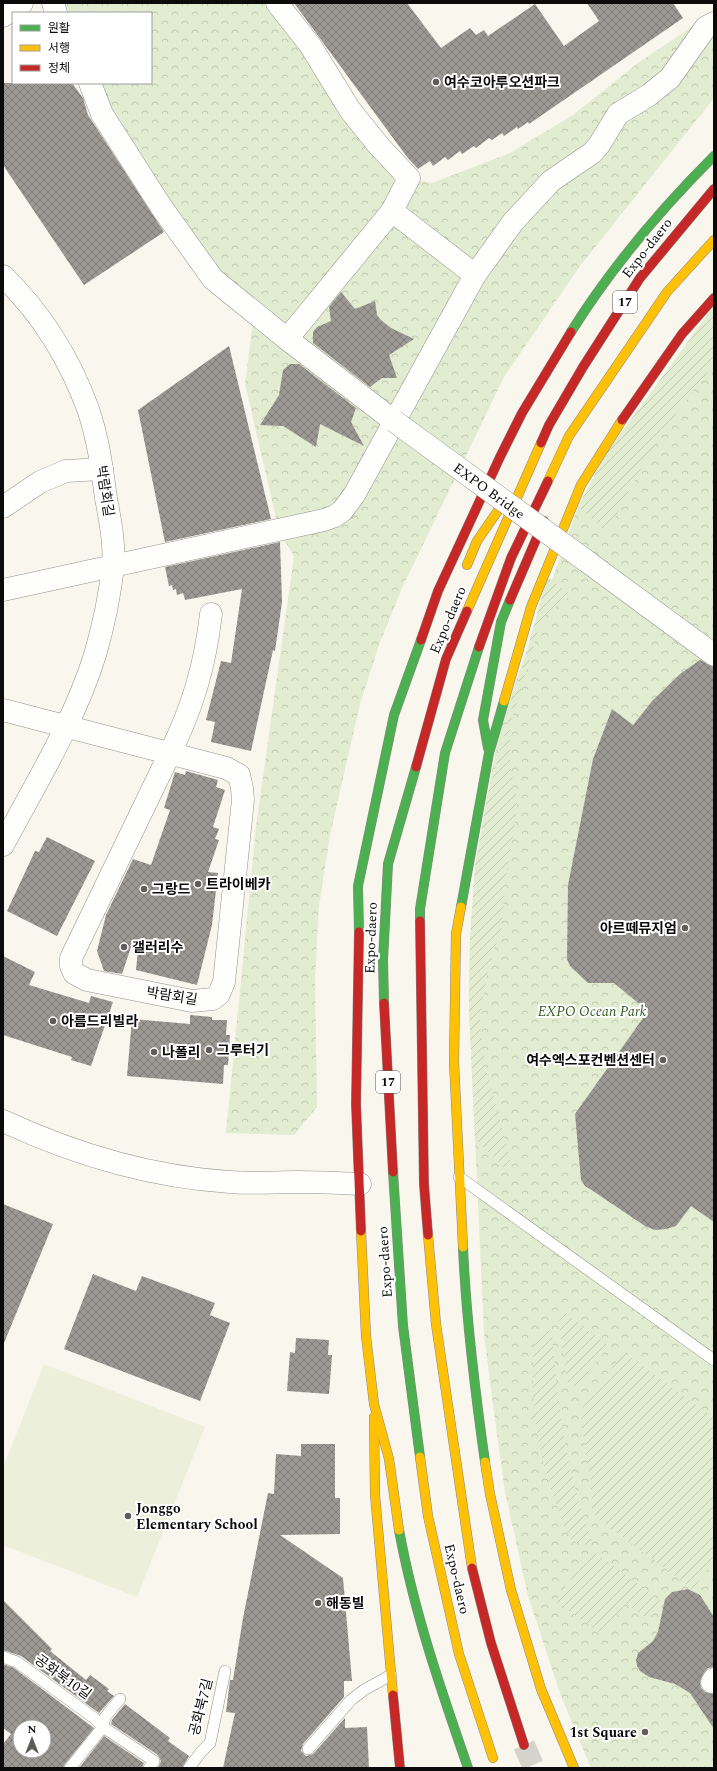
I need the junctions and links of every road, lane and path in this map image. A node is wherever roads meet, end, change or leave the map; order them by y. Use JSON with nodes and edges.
{"nodes":[{"id":1,"x":22,"y":3,"type":"edge"},
{"id":2,"x":277,"y":3,"type":"edge"},
{"id":3,"x":3,"y":16,"type":"edge"},
{"id":4,"x":714,"y":23,"type":"edge"},
{"id":5,"x":90,"y":84,"type":"edge"},
{"id":6,"x":714,"y":156,"type":"edge"},
{"id":7,"x":714,"y":189,"type":"edge"},
{"id":8,"x":392,"y":211,"type":"junction"},
{"id":9,"x":714,"y":240,"type":"edge"},
{"id":10,"x":475,"y":275,"type":"junction"},
{"id":11,"x":3,"y":276,"type":"edge"},
{"id":12,"x":714,"y":298,"type":"edge"},
{"id":13,"x":287,"y":339,"type":"junction"},
{"id":14,"x":394,"y":421,"type":"junction"},
{"id":15,"x":535,"y":454,"type":"junction"},
{"id":16,"x":102,"y":469,"type":"junction"},
{"id":17,"x":551,"y":473,"type":"junction"},
{"id":18,"x":3,"y":507,"type":"edge"},
{"id":19,"x":113,"y":565,"type":"junction"},
{"id":20,"x":462,"y":575,"type":"dead end"},
{"id":21,"x":3,"y":590,"type":"edge"},
{"id":22,"x":211,"y":614,"type":"dead end"},
{"id":23,"x":432,"y":635,"type":"dead end"},
{"id":24,"x":414,"y":655,"type":"junction"},
{"id":25,"x":714,"y":655,"type":"edge"},
{"id":26,"x":3,"y":710,"type":"edge"},
{"id":27,"x":66,"y":727,"type":"junction"},
{"id":28,"x":170,"y":753,"type":"junction"},
{"id":29,"x":490,"y":753,"type":"junction"},
{"id":30,"x":3,"y":845,"type":"edge"},
{"id":31,"x":3,"y":1121,"type":"edge"},
{"id":32,"x":459,"y":1177,"type":"junction"},
{"id":33,"x":360,"y":1184,"type":"junction"},
{"id":34,"x":714,"y":1360,"type":"edge"},
{"id":35,"x":374,"y":1404,"type":"junction"},
{"id":36,"x":3,"y":1657,"type":"edge"},
{"id":37,"x":225,"y":1671,"type":"dead end"},
{"id":38,"x":391,"y":1675,"type":"junction"},
{"id":39,"x":120,"y":1699,"type":"dead end"},
{"id":40,"x":103,"y":1726,"type":"junction"},
{"id":41,"x":524,"y":1746,"type":"tunnel mouth"},
{"id":42,"x":308,"y":1748,"type":"dead end"},
{"id":43,"x":494,"y":1758,"type":"dead end"},
{"id":44,"x":70,"y":1768,"type":"edge"},
{"id":45,"x":149,"y":1768,"type":"edge"},
{"id":46,"x":189,"y":1768,"type":"edge"},
{"id":47,"x":400,"y":1768,"type":"edge"},
{"id":48,"x":468,"y":1768,"type":"edge"},
{"id":49,"x":574,"y":1768,"type":"edge"}],
"edges":[{"from":1,"to":3,"type":"street"},
{"from":2,"to":8,"type":"street"},
{"from":4,"to":10,"type":"street"},
{"from":5,"to":13,"type":"street","name":"EXPO Bridge"},
{"from":6,"to":24,"type":"main road"},
{"from":7,"to":15,"type":"main road","name":"Expo-daero","number":"17"},
{"from":8,"to":10,"type":"street"},
{"from":8,"to":13,"type":"street"},
{"from":9,"to":17,"type":"main road","name":"Expo-daero","number":"17"},
{"from":10,"to":14,"type":"street"},
{"from":11,"to":16,"type":"street","name":"박람회길"},
{"from":12,"to":29,"type":"main road"},
{"from":13,"to":14,"type":"street","name":"EXPO Bridge"},
{"from":14,"to":19,"type":"street"},
{"from":14,"to":25,"type":"street","name":"EXPO Bridge","bridge":true},
{"from":15,"to":20,"type":"main road"},
{"from":15,"to":43,"type":"main road","name":"Expo-daero","number":"17"},
{"from":16,"to":18,"type":"street"},
{"from":16,"to":19,"type":"street","name":"박람회길"},
{"from":17,"to":29,"type":"main road"},
{"from":17,"to":41,"type":"main road","name":"Expo-daero","number":"17"},
{"from":19,"to":21,"type":"street"},
{"from":19,"to":27,"type":"street","name":"박람회길"},
{"from":22,"to":28,"type":"street","name":"박람회길"},
{"from":23,"to":24,"type":"main road"},
{"from":24,"to":33,"type":"main road"},
{"from":26,"to":27,"type":"street","name":"박람회길"},
{"from":27,"to":28,"type":"street","name":"박람회길"},
{"from":27,"to":30,"type":"street","name":"박람회길"},
{"from":28,"to":28,"type":"street","name":"박람회길"},
{"from":29,"to":32,"type":"main road"},
{"from":31,"to":33,"type":"street"},
{"from":32,"to":34,"type":"lane"},
{"from":32,"to":49,"type":"main road"},
{"from":33,"to":35,"type":"main road"},
{"from":35,"to":38,"type":"main road"},
{"from":35,"to":48,"type":"main road"},
{"from":36,"to":40,"type":"lane","name":"공화북10길"},
{"from":37,"to":46,"type":"lane","name":"공화북7길"},
{"from":38,"to":42,"type":"lane"},
{"from":38,"to":47,"type":"main road"},
{"from":39,"to":40,"type":"lane"},
{"from":40,"to":44,"type":"lane"},
{"from":40,"to":45,"type":"lane","name":"공화북10길"}]}
